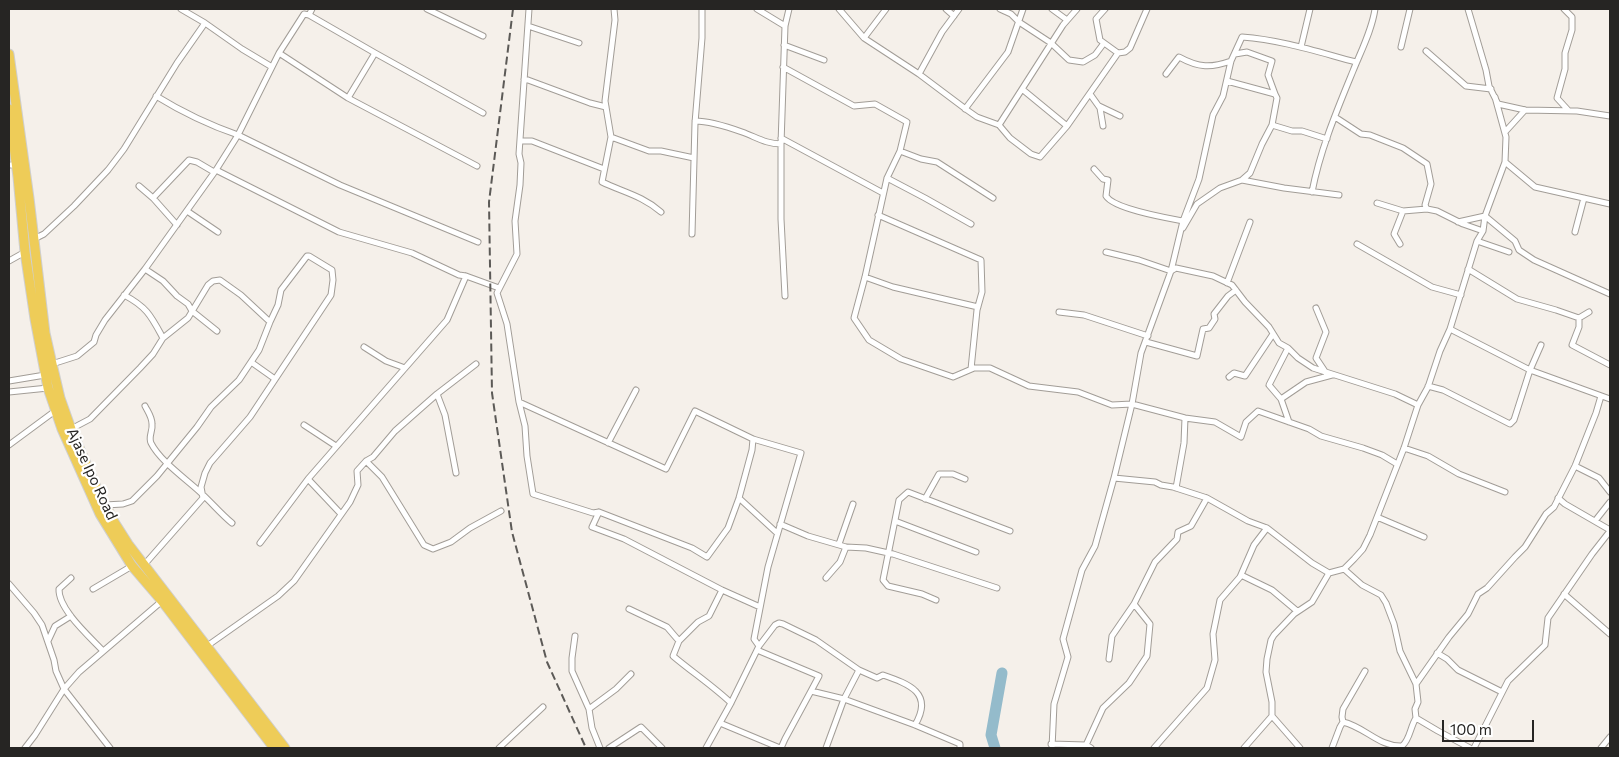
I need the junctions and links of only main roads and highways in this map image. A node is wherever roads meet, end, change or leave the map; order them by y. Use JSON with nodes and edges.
{"nodes":[{"id":1,"x":9,"y":54,"type":"edge"},
{"id":2,"x":9,"y":109,"type":"edge"},
{"id":3,"x":13,"y":165,"type":"edge"},
{"id":4,"x":22,"y":177,"type":"junction"},
{"id":5,"x":274,"y":748,"type":"edge"},
{"id":6,"x":285,"y":748,"type":"edge"}],
"edges":[{"from":1,"to":4,"type":"highway"},
{"from":2,"to":3,"type":"highway"},
{"from":3,"to":4,"type":"highway"},
{"from":4,"to":5,"type":"highway","name":"Ajase Ipo Road"},
{"from":4,"to":6,"type":"highway","name":"Ajase Ipo Road"}]}
